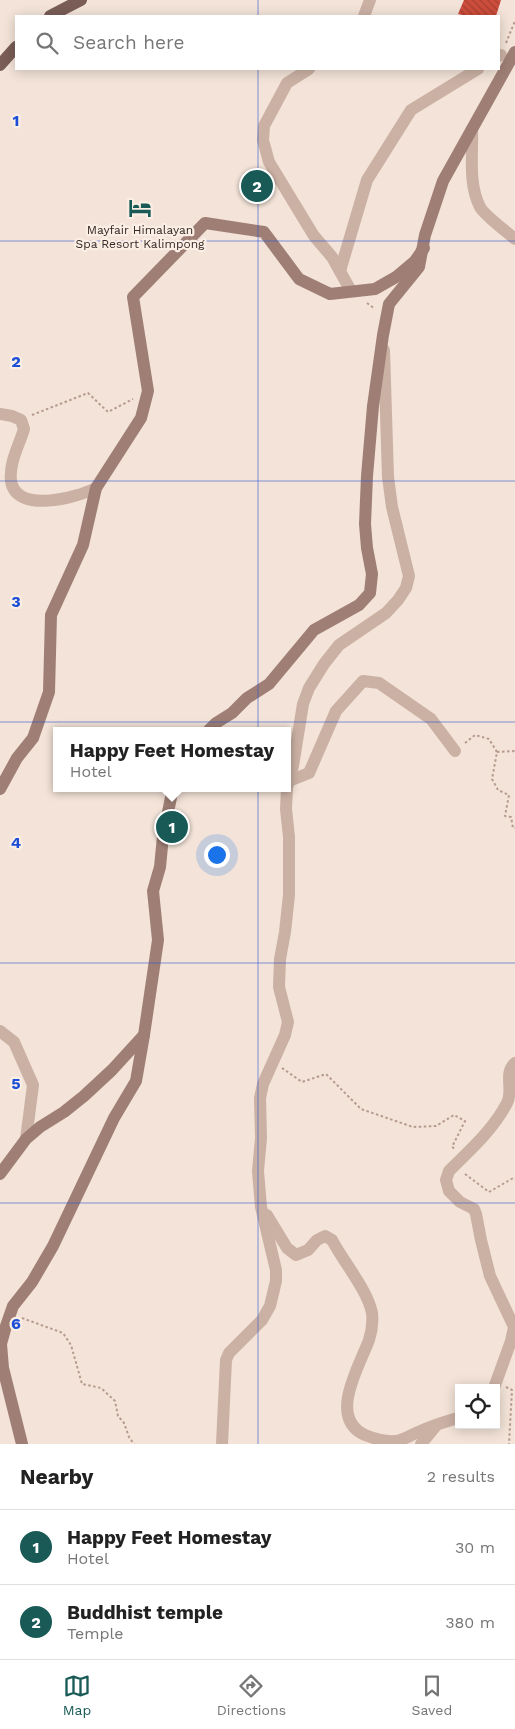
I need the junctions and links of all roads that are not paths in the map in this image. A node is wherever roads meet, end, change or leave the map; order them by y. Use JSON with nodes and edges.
{"nodes":[{"id":1,"x":81,"y":0,"type":"edge"},
{"id":2,"x":370,"y":0,"type":"edge"},
{"id":3,"x":52,"y":15,"type":"edge"},
{"id":4,"x":364,"y":15,"type":"edge"},
{"id":5,"x":15,"y":48,"type":"edge"},
{"id":6,"x":515,"y":52,"type":"edge"},
{"id":7,"x":0,"y":65,"type":"edge"},
{"id":8,"x":307,"y":70,"type":"edge"},
{"id":9,"x":476,"y":70,"type":"edge"},
{"id":10,"x":472,"y":129,"type":"junction"},
{"id":11,"x":515,"y":239,"type":"edge"},
{"id":12,"x":424,"y":248,"type":"junction"},
{"id":13,"x":340,"y":271,"type":"junction"},
{"id":14,"x":351,"y":291,"type":"junction"},
{"id":15,"x":383,"y":334,"type":"junction"},
{"id":16,"x":0,"y":414,"type":"edge"},
{"id":17,"x":96,"y":488,"type":"junction"},
{"id":18,"x":212,"y":727,"type":"edge"},
{"id":19,"x":455,"y":751,"type":"road end"},
{"id":20,"x":291,"y":774,"type":"edge"},
{"id":21,"x":291,"y":784,"type":"edge"},
{"id":22,"x":0,"y":788,"type":"edge"},
{"id":23,"x":172,"y":792,"type":"edge"},
{"id":24,"x":287,"y":792,"type":"edge"},
{"id":25,"x":0,"y":1031,"type":"edge"},
{"id":26,"x":144,"y":1035,"type":"junction"},
{"id":27,"x":515,"y":1063,"type":"edge"},
{"id":28,"x":26,"y":1139,"type":"junction"},
{"id":29,"x":0,"y":1174,"type":"edge"},
{"id":30,"x":261,"y":1207,"type":"junction"},
{"id":31,"x":495,"y":1384,"type":"edge"},
{"id":32,"x":455,"y":1419,"type":"edge"},
{"id":33,"x":438,"y":1424,"type":"junction"},
{"id":34,"x":22,"y":1444,"type":"edge"},
{"id":35,"x":222,"y":1444,"type":"edge"},
{"id":36,"x":421,"y":1444,"type":"edge"}],
"edges":[{"from":1,"to":3,"type":"main road"},
{"from":2,"to":4,"type":"street"},
{"from":5,"to":7,"type":"main road"},
{"from":6,"to":10,"type":"street"},
{"from":8,"to":13,"type":"street"},
{"from":9,"to":13,"type":"street"},
{"from":10,"to":11,"type":"street"},
{"from":10,"to":12,"type":"street"},
{"from":12,"to":14,"type":"street"},
{"from":12,"to":15,"type":"street"},
{"from":13,"to":14,"type":"street"},
{"from":14,"to":17,"type":"street"},
{"from":15,"to":18,"type":"street"},
{"from":15,"to":20,"type":"street"},
{"from":16,"to":17,"type":"street"},
{"from":17,"to":22,"type":"street"},
{"from":19,"to":21,"type":"street"},
{"from":23,"to":26,"type":"street"},
{"from":24,"to":30,"type":"street"},
{"from":25,"to":28,"type":"street"},
{"from":26,"to":28,"type":"street"},
{"from":26,"to":34,"type":"street"},
{"from":27,"to":31,"type":"street"},
{"from":28,"to":29,"type":"street"},
{"from":30,"to":33,"type":"street"},
{"from":30,"to":35,"type":"street"},
{"from":32,"to":33,"type":"street"},
{"from":33,"to":36,"type":"street"}]}
